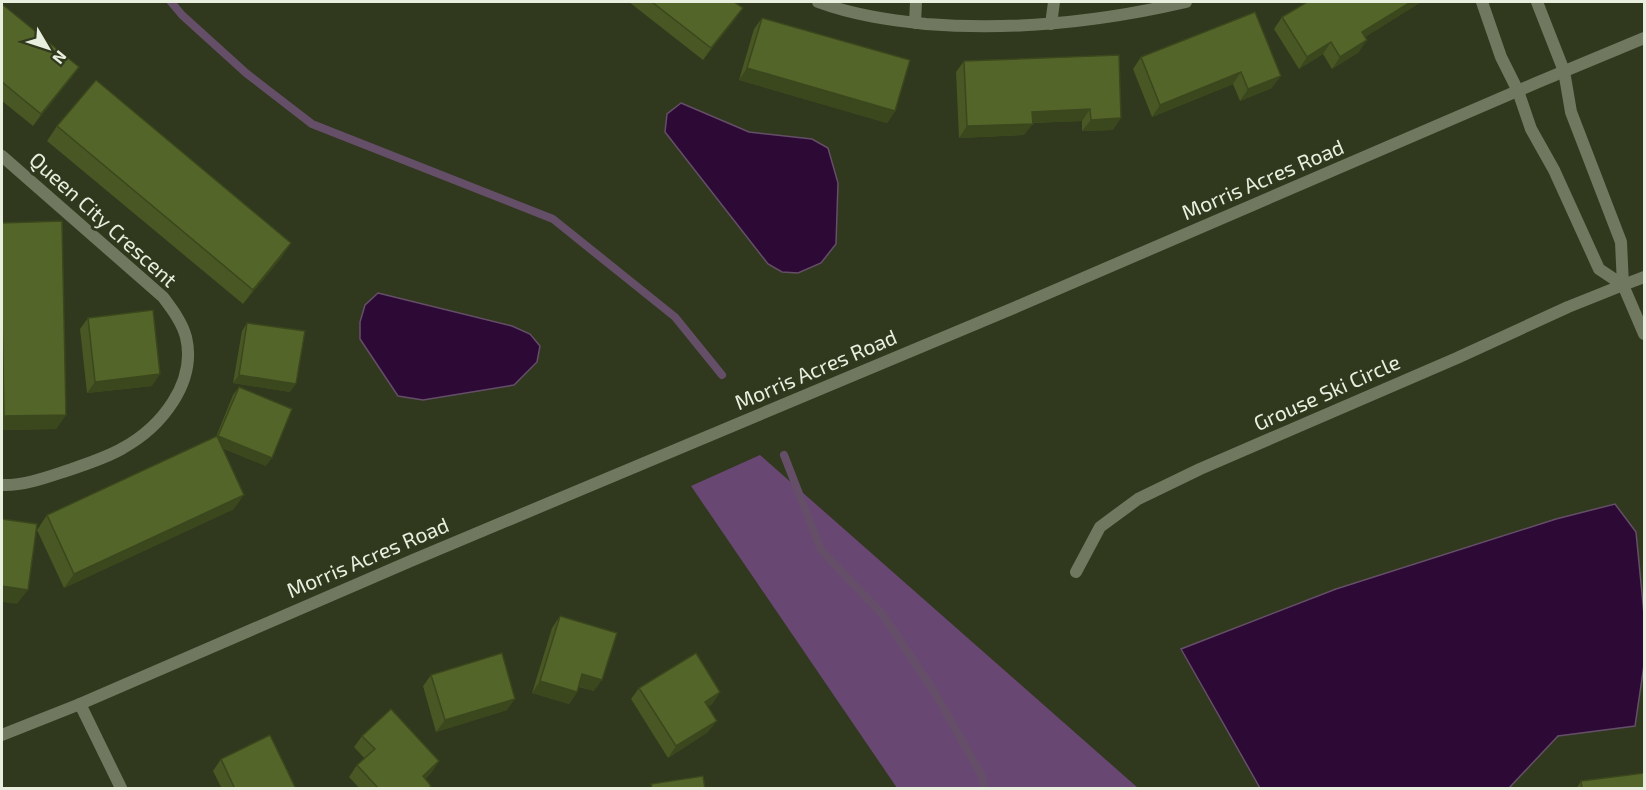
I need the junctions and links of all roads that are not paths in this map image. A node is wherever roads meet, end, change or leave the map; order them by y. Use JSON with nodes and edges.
{"nodes":[{"id":1,"x":823,"y":2,"type":"edge"},
{"id":2,"x":916,"y":2,"type":"edge"},
{"id":3,"x":1054,"y":2,"type":"edge"},
{"id":4,"x":1186,"y":2,"type":"edge"},
{"id":5,"x":1482,"y":2,"type":"edge"},
{"id":6,"x":1538,"y":2,"type":"edge"},
{"id":7,"x":915,"y":22,"type":"junction"},
{"id":8,"x":1051,"y":24,"type":"junction"},
{"id":9,"x":1644,"y":38,"type":"edge"},
{"id":10,"x":1564,"y":71,"type":"junction"},
{"id":11,"x":1518,"y":91,"type":"junction"},
{"id":12,"x":2,"y":156,"type":"edge"},
{"id":13,"x":1644,"y":277,"type":"edge"},
{"id":14,"x":1623,"y":285,"type":"junction"},
{"id":15,"x":1644,"y":334,"type":"edge"},
{"id":16,"x":2,"y":485,"type":"edge"},
{"id":17,"x":1076,"y":572,"type":"dead end"},
{"id":18,"x":80,"y":704,"type":"junction"},
{"id":19,"x":2,"y":735,"type":"edge"},
{"id":20,"x":121,"y":789,"type":"edge"}],
"edges":[{"from":1,"to":7,"type":"street"},
{"from":2,"to":7,"type":"street"},
{"from":3,"to":8,"type":"street"},
{"from":4,"to":8,"type":"street"},
{"from":5,"to":11,"type":"street"},
{"from":6,"to":10,"type":"street"},
{"from":7,"to":8,"type":"street"},
{"from":9,"to":10,"type":"street","name":"Morris Acres Road"},
{"from":10,"to":11,"type":"street","name":"Morris Acres Road"},
{"from":10,"to":14,"type":"street"},
{"from":11,"to":14,"type":"street"},
{"from":11,"to":18,"type":"street","name":"Morris Acres Road"},
{"from":12,"to":16,"type":"street","name":"Queen City Crescent"},
{"from":13,"to":14,"type":"street","name":"Grouse Ski Circle"},
{"from":14,"to":15,"type":"street"},
{"from":14,"to":17,"type":"street","name":"Grouse Ski Circle"},
{"from":18,"to":19,"type":"street","name":"Morris Acres Road"},
{"from":18,"to":20,"type":"street"}]}
